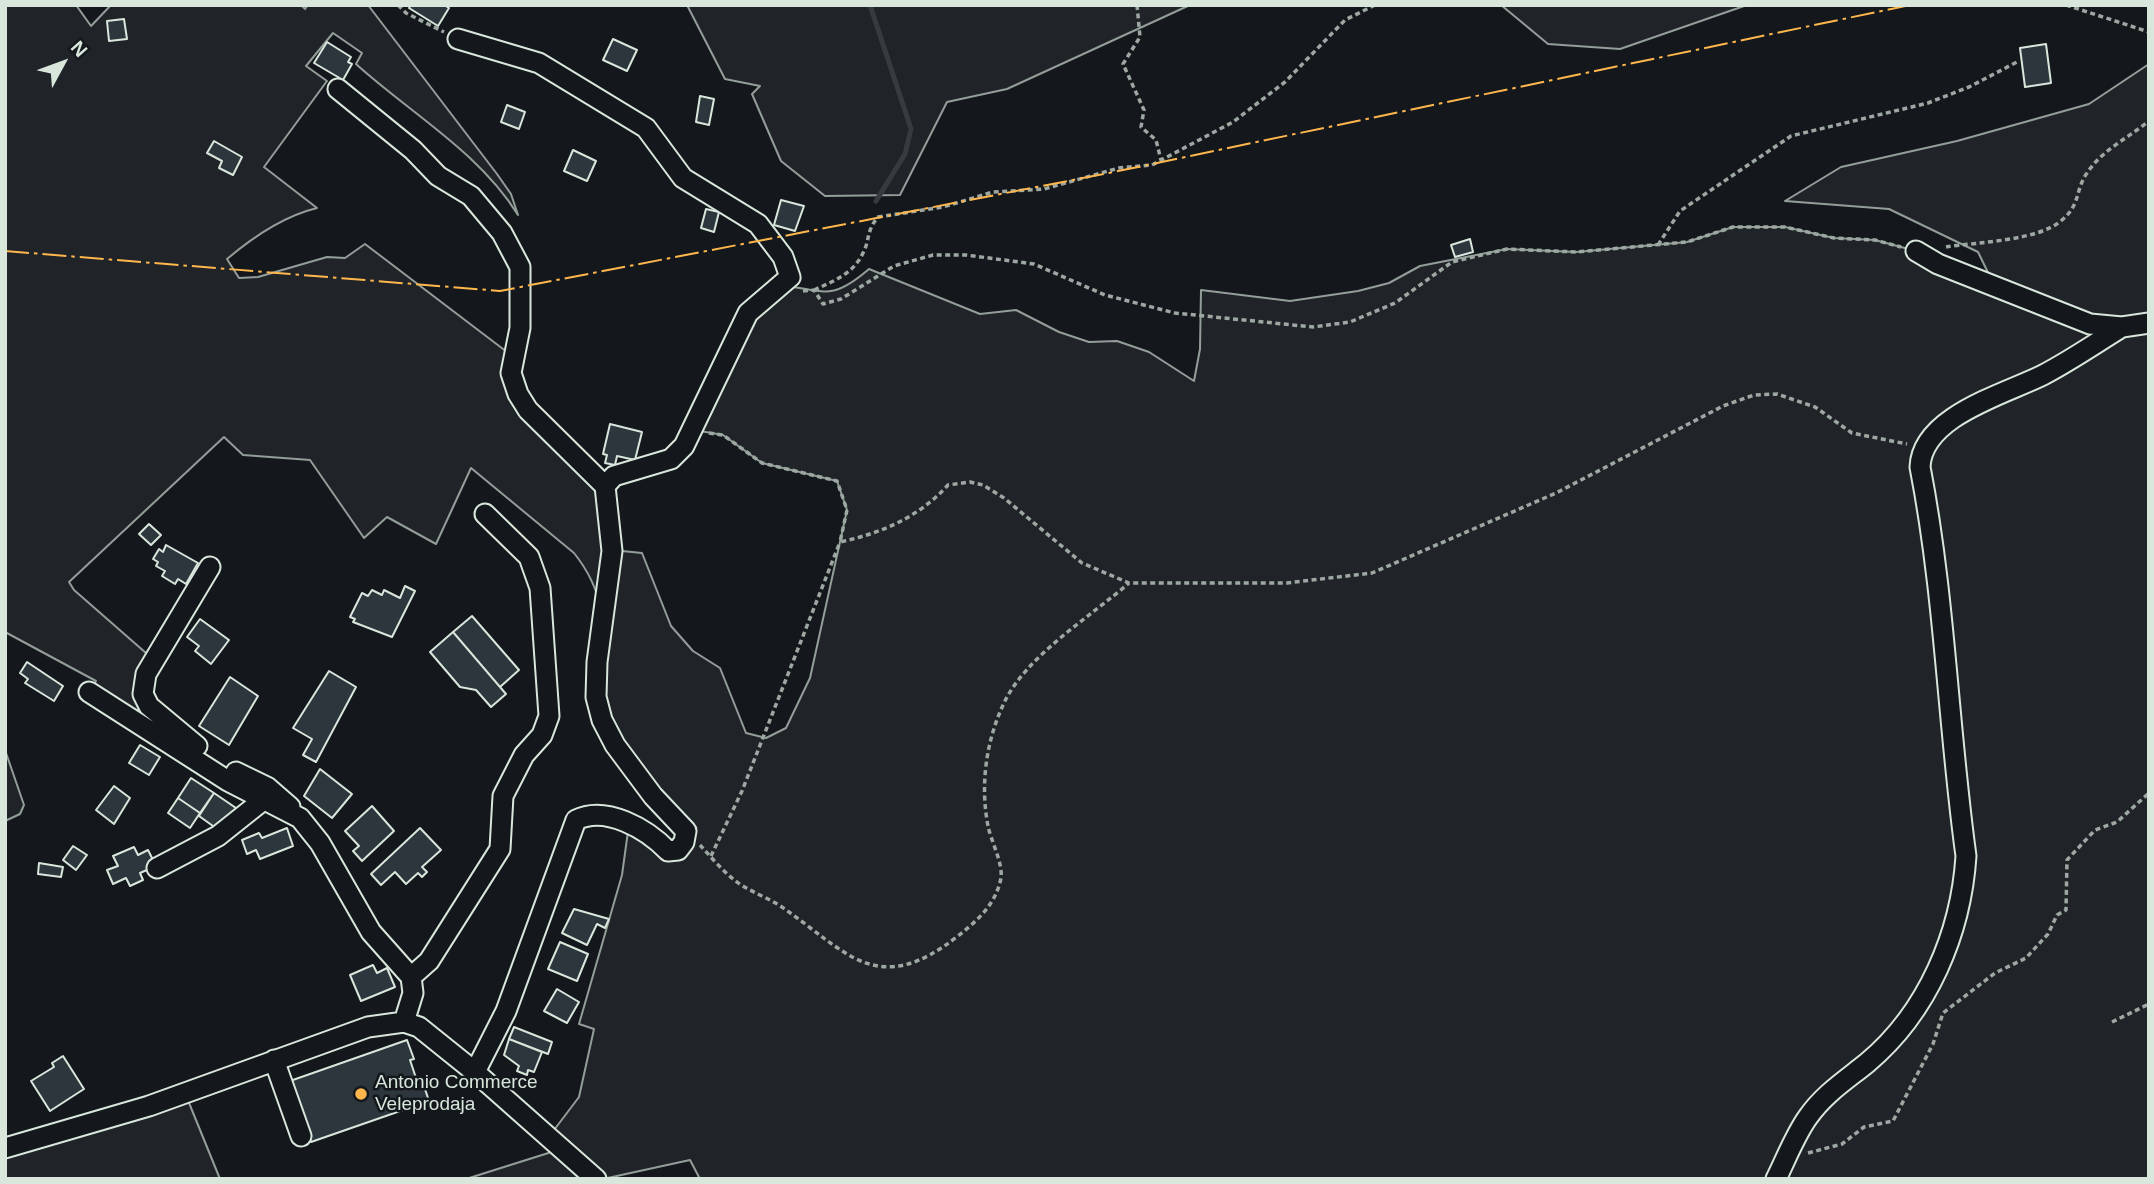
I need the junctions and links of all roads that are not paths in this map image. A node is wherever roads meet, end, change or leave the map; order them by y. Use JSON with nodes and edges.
{"nodes":[{"id":1,"x":458,"y":38,"type":"road end"},
{"id":2,"x":338,"y":89,"type":"dead end"},
{"id":3,"x":1916,"y":251,"type":"road end"},
{"id":4,"x":2149,"y":323,"type":"edge"},
{"id":5,"x":2122,"y":327,"type":"junction"},
{"id":6,"x":605,"y":486,"type":"junction"},
{"id":7,"x":485,"y":514,"type":"dead end"},
{"id":8,"x":210,"y":567,"type":"dead end"},
{"id":9,"x":89,"y":692,"type":"dead end"},
{"id":10,"x":262,"y":800,"type":"junction"},
{"id":11,"x":300,"y":818,"type":"junction"},
{"id":12,"x":156,"y":868,"type":"dead end"},
{"id":13,"x":411,"y":977,"type":"junction"},
{"id":14,"x":404,"y":1022,"type":"junction"},
{"id":15,"x":274,"y":1060,"type":"junction"},
{"id":16,"x":475,"y":1072,"type":"junction"},
{"id":17,"x":301,"y":1136,"type":"dead end"},
{"id":18,"x":5,"y":1148,"type":"edge"},
{"id":19,"x":596,"y":1179,"type":"edge"},
{"id":20,"x":1776,"y":1179,"type":"edge"}],
"edges":[{"from":1,"to":6,"type":"street"},
{"from":2,"to":6,"type":"street"},
{"from":3,"to":5,"type":"street"},
{"from":4,"to":5,"type":"street"},
{"from":5,"to":20,"type":"street"},
{"from":6,"to":16,"type":"street"},
{"from":7,"to":13,"type":"street"},
{"from":8,"to":11,"type":"street"},
{"from":9,"to":10,"type":"street"},
{"from":10,"to":11,"type":"street"},
{"from":10,"to":12,"type":"street"},
{"from":11,"to":13,"type":"street"},
{"from":13,"to":14,"type":"street"},
{"from":14,"to":15,"type":"street"},
{"from":14,"to":16,"type":"street"},
{"from":15,"to":17,"type":"street"},
{"from":15,"to":18,"type":"street"},
{"from":16,"to":19,"type":"street"}]}
